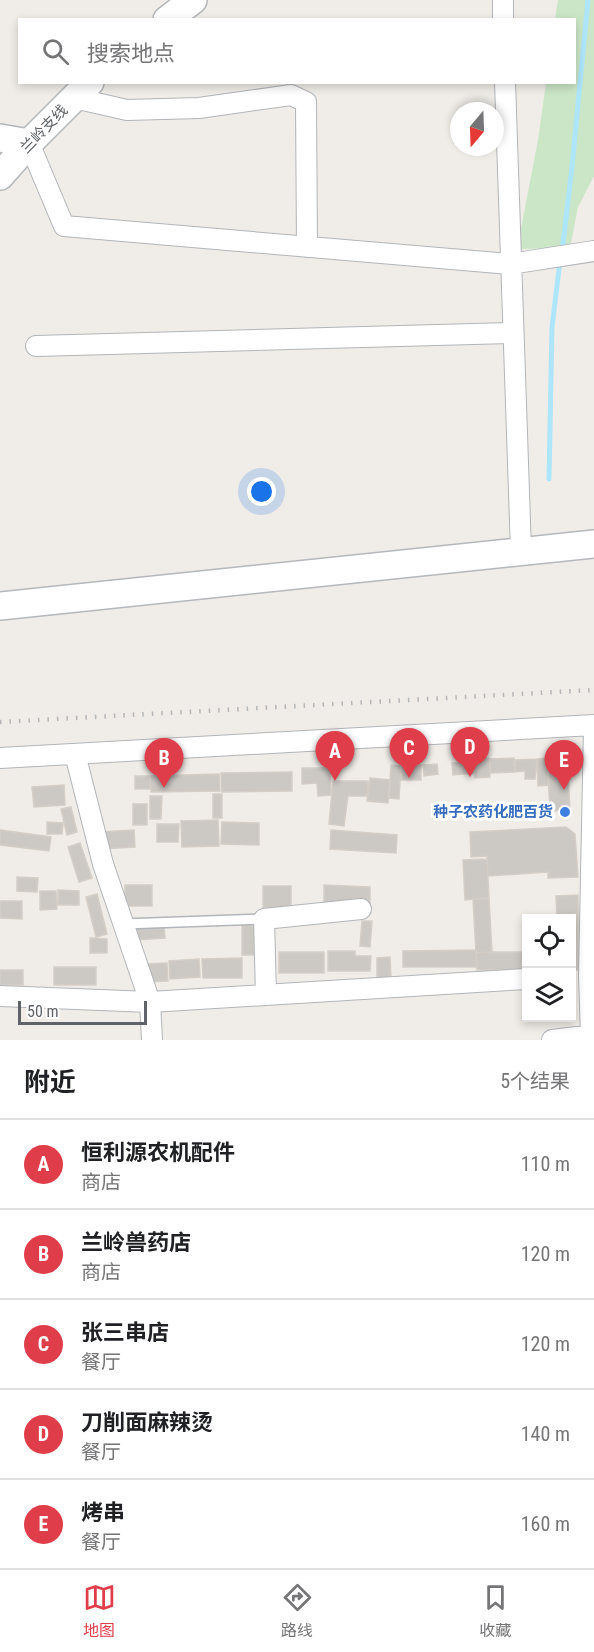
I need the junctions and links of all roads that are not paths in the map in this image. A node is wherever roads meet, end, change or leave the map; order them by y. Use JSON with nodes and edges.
{"nodes":[{"id":1,"x":193,"y":0,"type":"edge"},
{"id":2,"x":502,"y":0,"type":"edge"},
{"id":3,"x":170,"y":18,"type":"edge"},
{"id":4,"x":503,"y":18,"type":"edge"},
{"id":5,"x":505,"y":84,"type":"edge"},
{"id":6,"x":82,"y":90,"type":"edge"},
{"id":7,"x":0,"y":138,"type":"edge"},
{"id":8,"x":29,"y":143,"type":"junction"},
{"id":9,"x":0,"y":176,"type":"edge"},
{"id":10,"x":307,"y":247,"type":"junction"},
{"id":11,"x":594,"y":251,"type":"edge"},
{"id":12,"x":510,"y":264,"type":"junction"},
{"id":13,"x":513,"y":333,"type":"junction"},
{"id":14,"x":36,"y":346,"type":"dead end"},
{"id":15,"x":594,"y":544,"type":"edge"},
{"id":16,"x":521,"y":551,"type":"junction"},
{"id":17,"x":0,"y":606,"type":"edge"},
{"id":18,"x":594,"y":726,"type":"edge"},
{"id":19,"x":75,"y":754,"type":"junction"},
{"id":20,"x":0,"y":758,"type":"edge"},
{"id":21,"x":361,"y":909,"type":"dead end"},
{"id":22,"x":264,"y":919,"type":"junction"},
{"id":23,"x":123,"y":924,"type":"junction"},
{"id":24,"x":592,"y":949,"type":"edge"},
{"id":25,"x":580,"y":976,"type":"edge"},
{"id":26,"x":522,"y":979,"type":"edge"},
{"id":27,"x":266,"y":995,"type":"junction"},
{"id":28,"x":0,"y":996,"type":"edge"},
{"id":29,"x":150,"y":1002,"type":"junction"},
{"id":30,"x":593,"y":1035,"type":"edge"},
{"id":31,"x":152,"y":1040,"type":"edge"},
{"id":32,"x":552,"y":1040,"type":"edge"}],
"edges":[{"from":1,"to":3,"type":"street"},
{"from":2,"to":4,"type":"street"},
{"from":5,"to":12,"type":"street"},
{"from":6,"to":8,"type":"street","name":"兰岭支线"},
{"from":6,"to":10,"type":"street"},
{"from":7,"to":8,"type":"street"},
{"from":8,"to":9,"type":"street","name":"兰岭支线"},
{"from":8,"to":10,"type":"street"},
{"from":10,"to":12,"type":"street"},
{"from":11,"to":12,"type":"street"},
{"from":12,"to":13,"type":"street"},
{"from":13,"to":14,"type":"street"},
{"from":13,"to":16,"type":"street"},
{"from":15,"to":16,"type":"street"},
{"from":16,"to":17,"type":"street"},
{"from":18,"to":19,"type":"street"},
{"from":18,"to":24,"type":"street"},
{"from":19,"to":20,"type":"street"},
{"from":19,"to":23,"type":"street"},
{"from":21,"to":22,"type":"street"},
{"from":22,"to":23,"type":"lane"},
{"from":22,"to":27,"type":"street"},
{"from":23,"to":29,"type":"street"},
{"from":24,"to":25,"type":"street"},
{"from":25,"to":30,"type":"street"},
{"from":26,"to":27,"type":"street"},
{"from":27,"to":29,"type":"street"},
{"from":28,"to":29,"type":"street"},
{"from":29,"to":31,"type":"street"},
{"from":30,"to":32,"type":"street"}]}
